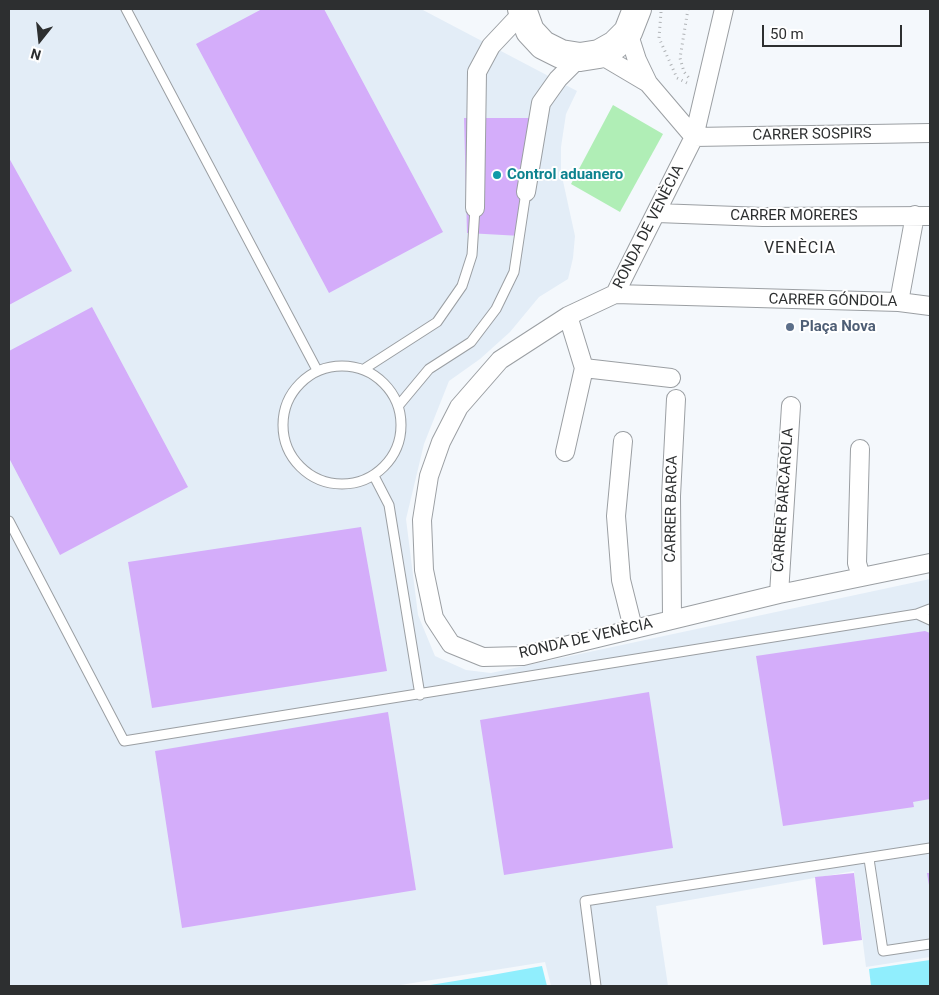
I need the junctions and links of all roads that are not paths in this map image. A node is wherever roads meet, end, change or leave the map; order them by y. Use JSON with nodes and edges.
{"nodes":[{"id":1,"x":126,"y":9,"type":"edge"},
{"id":2,"x":724,"y":9,"type":"edge"},
{"id":3,"x":522,"y":11,"type":"edge"},
{"id":4,"x":633,"y":20,"type":"edge"},
{"id":5,"x":590,"y":56,"type":"junction"},
{"id":6,"x":648,"y":83,"type":"junction"},
{"id":7,"x":930,"y":133,"type":"edge"},
{"id":8,"x":694,"y":137,"type":"junction"},
{"id":9,"x":526,"y":192,"type":"joint"},
{"id":10,"x":475,"y":208,"type":"joint"},
{"id":11,"x":657,"y":213,"type":"junction"},
{"id":12,"x":923,"y":215,"type":"edge"},
{"id":13,"x":615,"y":294,"type":"junction"},
{"id":14,"x":899,"y":302,"type":"junction"},
{"id":15,"x":930,"y":306,"type":"edge"},
{"id":16,"x":568,"y":316,"type":"junction"},
{"id":17,"x":584,"y":368,"type":"junction"},
{"id":18,"x":364,"y":369,"type":"junction"},
{"id":19,"x":317,"y":370,"type":"junction"},
{"id":20,"x":671,"y":378,"type":"dead end"},
{"id":21,"x":676,"y":399,"type":"dead end"},
{"id":22,"x":399,"y":405,"type":"junction"},
{"id":23,"x":791,"y":406,"type":"dead end"},
{"id":24,"x":623,"y":441,"type":"dead end"},
{"id":25,"x":860,"y":449,"type":"dead end"},
{"id":26,"x":565,"y":452,"type":"dead end"},
{"id":27,"x":374,"y":476,"type":"junction"},
{"id":28,"x":9,"y":521,"type":"edge"},
{"id":29,"x":930,"y":563,"type":"edge"},
{"id":30,"x":861,"y":577,"type":"junction"},
{"id":31,"x":778,"y":594,"type":"junction"},
{"id":32,"x":930,"y":609,"type":"edge"},
{"id":33,"x":917,"y":614,"type":"junction"},
{"id":34,"x":672,"y":619,"type":"junction"},
{"id":35,"x":930,"y":620,"type":"edge"},
{"id":36,"x":633,"y":628,"type":"junction"},
{"id":37,"x":420,"y":695,"type":"junction"},
{"id":38,"x":930,"y":848,"type":"edge"},
{"id":39,"x":869,"y":859,"type":"junction"},
{"id":40,"x":930,"y":944,"type":"edge"},
{"id":41,"x":596,"y":986,"type":"edge"}],
"edges":[{"from":1,"to":19,"type":"lane"},
{"from":2,"to":8,"type":"street","name":"RONDA DE VENÈCIA"},
{"from":3,"to":5,"type":"highway"},
{"from":3,"to":10,"type":"street"},
{"from":4,"to":5,"type":"highway"},
{"from":4,"to":6,"type":"street"},
{"from":5,"to":6,"type":"street"},
{"from":5,"to":9,"type":"street"},
{"from":6,"to":8,"type":"street"},
{"from":7,"to":8,"type":"street","name":"CARRER SOSPIRS"},
{"from":8,"to":11,"type":"street","name":"RONDA DE VENÈCIA"},
{"from":9,"to":22,"type":"lane"},
{"from":10,"to":18,"type":"lane"},
{"from":11,"to":12,"type":"street","name":"CARRER MORERES"},
{"from":11,"to":13,"type":"street","name":"RONDA DE VENÈCIA"},
{"from":12,"to":14,"type":"street"},
{"from":13,"to":14,"type":"street","name":"CARRER GÓNDOLA"},
{"from":13,"to":16,"type":"street","name":"RONDA DE VENÈCIA"},
{"from":14,"to":15,"type":"street","name":"CARRER GÓNDOLA"},
{"from":16,"to":17,"type":"street"},
{"from":16,"to":36,"type":"street","name":"RONDA DE VENÈCIA"},
{"from":17,"to":20,"type":"street"},
{"from":17,"to":26,"type":"street"},
{"from":18,"to":19,"type":"lane"},
{"from":18,"to":22,"type":"lane"},
{"from":19,"to":27,"type":"lane"},
{"from":21,"to":34,"type":"street","name":"CARRER BARCA"},
{"from":22,"to":27,"type":"lane"},
{"from":23,"to":31,"type":"street","name":"CARRER BARCAROLA"},
{"from":24,"to":36,"type":"street"},
{"from":25,"to":30,"type":"street"},
{"from":27,"to":37,"type":"lane"},
{"from":28,"to":37,"type":"lane"},
{"from":29,"to":30,"type":"street","name":"RONDA DE VENÈCIA"},
{"from":30,"to":31,"type":"street","name":"RONDA DE VENÈCIA"},
{"from":31,"to":34,"type":"street","name":"RONDA DE VENÈCIA"},
{"from":32,"to":33,"type":"lane"},
{"from":33,"to":35,"type":"lane"},
{"from":33,"to":37,"type":"lane"},
{"from":34,"to":36,"type":"street","name":"RONDA DE VENÈCIA"},
{"from":38,"to":39,"type":"lane"},
{"from":39,"to":40,"type":"lane"},
{"from":39,"to":41,"type":"lane"}]}
